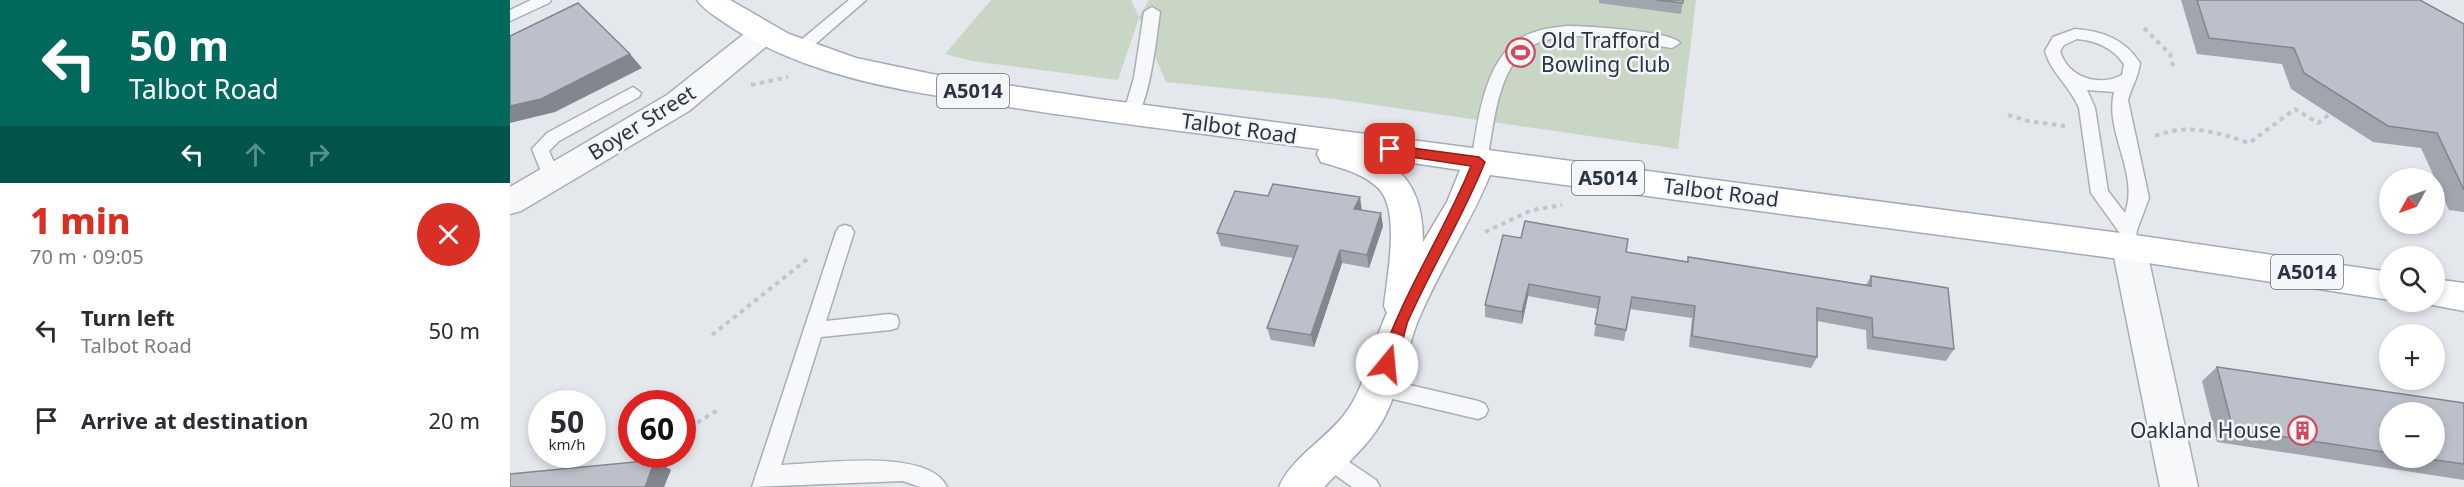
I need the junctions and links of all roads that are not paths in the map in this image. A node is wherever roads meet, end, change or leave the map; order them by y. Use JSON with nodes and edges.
{"nodes":[{"id":1,"x":544,"y":0,"type":"edge"},
{"id":2,"x":711,"y":0,"type":"edge"},
{"id":3,"x":859,"y":0,"type":"edge"},
{"id":4,"x":1152,"y":12,"type":"dead end"},
{"id":5,"x":510,"y":16,"type":"edge"},
{"id":6,"x":764,"y":33,"type":"junction"},
{"id":7,"x":1672,"y":44,"type":"dead end"},
{"id":8,"x":800,"y":49,"type":"junction"},
{"id":9,"x":2069,"y":77,"type":"junction"},
{"id":10,"x":2124,"y":84,"type":"junction"},
{"id":11,"x":633,"y":93,"type":"dead end"},
{"id":12,"x":1131,"y":115,"type":"junction"},
{"id":13,"x":1249,"y":131,"type":"junction"},
{"id":14,"x":1479,"y":162,"type":"junction"},
{"id":15,"x":558,"y":175,"type":"junction"},
{"id":16,"x":510,"y":202,"type":"edge"},
{"id":17,"x":845,"y":232,"type":"dead end"},
{"id":18,"x":2129,"y":239,"type":"junction"},
{"id":19,"x":2379,"y":284,"type":"edge"},
{"id":20,"x":2445,"y":294,"type":"edge"},
{"id":21,"x":2464,"y":297,"type":"edge"},
{"id":22,"x":890,"y":322,"type":"dead end"},
{"id":23,"x":1400,"y":323,"type":"junction"},
{"id":24,"x":816,"y":330,"type":"junction"},
{"id":25,"x":1380,"y":387,"type":"junction"},
{"id":26,"x":1478,"y":410,"type":"dead end"},
{"id":27,"x":1328,"y":458,"type":"junction"},
{"id":28,"x":765,"y":481,"type":"edge"},
{"id":29,"x":936,"y":487,"type":"edge"},
{"id":30,"x":1298,"y":487,"type":"edge"},
{"id":31,"x":1369,"y":487,"type":"edge"},
{"id":32,"x":2179,"y":487,"type":"edge"}],
"edges":[{"from":1,"to":5,"type":"lane"},
{"from":2,"to":6,"type":"main road","name":"Talbot Road","number":"A5014"},
{"from":3,"to":8,"type":"lane"},
{"from":4,"to":12,"type":"lane"},
{"from":6,"to":8,"type":"main road","name":"Talbot Road","number":"A5014"},
{"from":6,"to":15,"type":"street","name":"Boyer Street"},
{"from":7,"to":14,"type":"lane"},
{"from":8,"to":12,"type":"main road","name":"Talbot Road","number":"A5014"},
{"from":9,"to":10,"type":"lane"},
{"from":9,"to":10,"type":"lane"},
{"from":9,"to":18,"type":"lane"},
{"from":10,"to":18,"type":"lane"},
{"from":11,"to":15,"type":"lane"},
{"from":12,"to":13,"type":"main road","name":"Talbot Road","number":"A5014"},
{"from":13,"to":14,"type":"main road","name":"Talbot Road","number":"A5014"},
{"from":13,"to":23,"type":"main road"},
{"from":14,"to":18,"type":"main road","name":"Talbot Road","number":"A5014"},
{"from":14,"to":23,"type":"main road"},
{"from":15,"to":16,"type":"street","name":"Boyer Street"},
{"from":17,"to":24,"type":"lane"},
{"from":18,"to":19,"type":"main road","name":"Talbot Road","number":"A5014"},
{"from":18,"to":32,"type":"street"},
{"from":20,"to":21,"type":"main road"},
{"from":22,"to":24,"type":"lane"},
{"from":23,"to":25,"type":"main road"},
{"from":24,"to":28,"type":"lane"},
{"from":25,"to":26,"type":"lane"},
{"from":25,"to":27,"type":"main road"},
{"from":27,"to":30,"type":"main road"},
{"from":27,"to":31,"type":"lane"},
{"from":28,"to":29,"type":"lane"}]}
